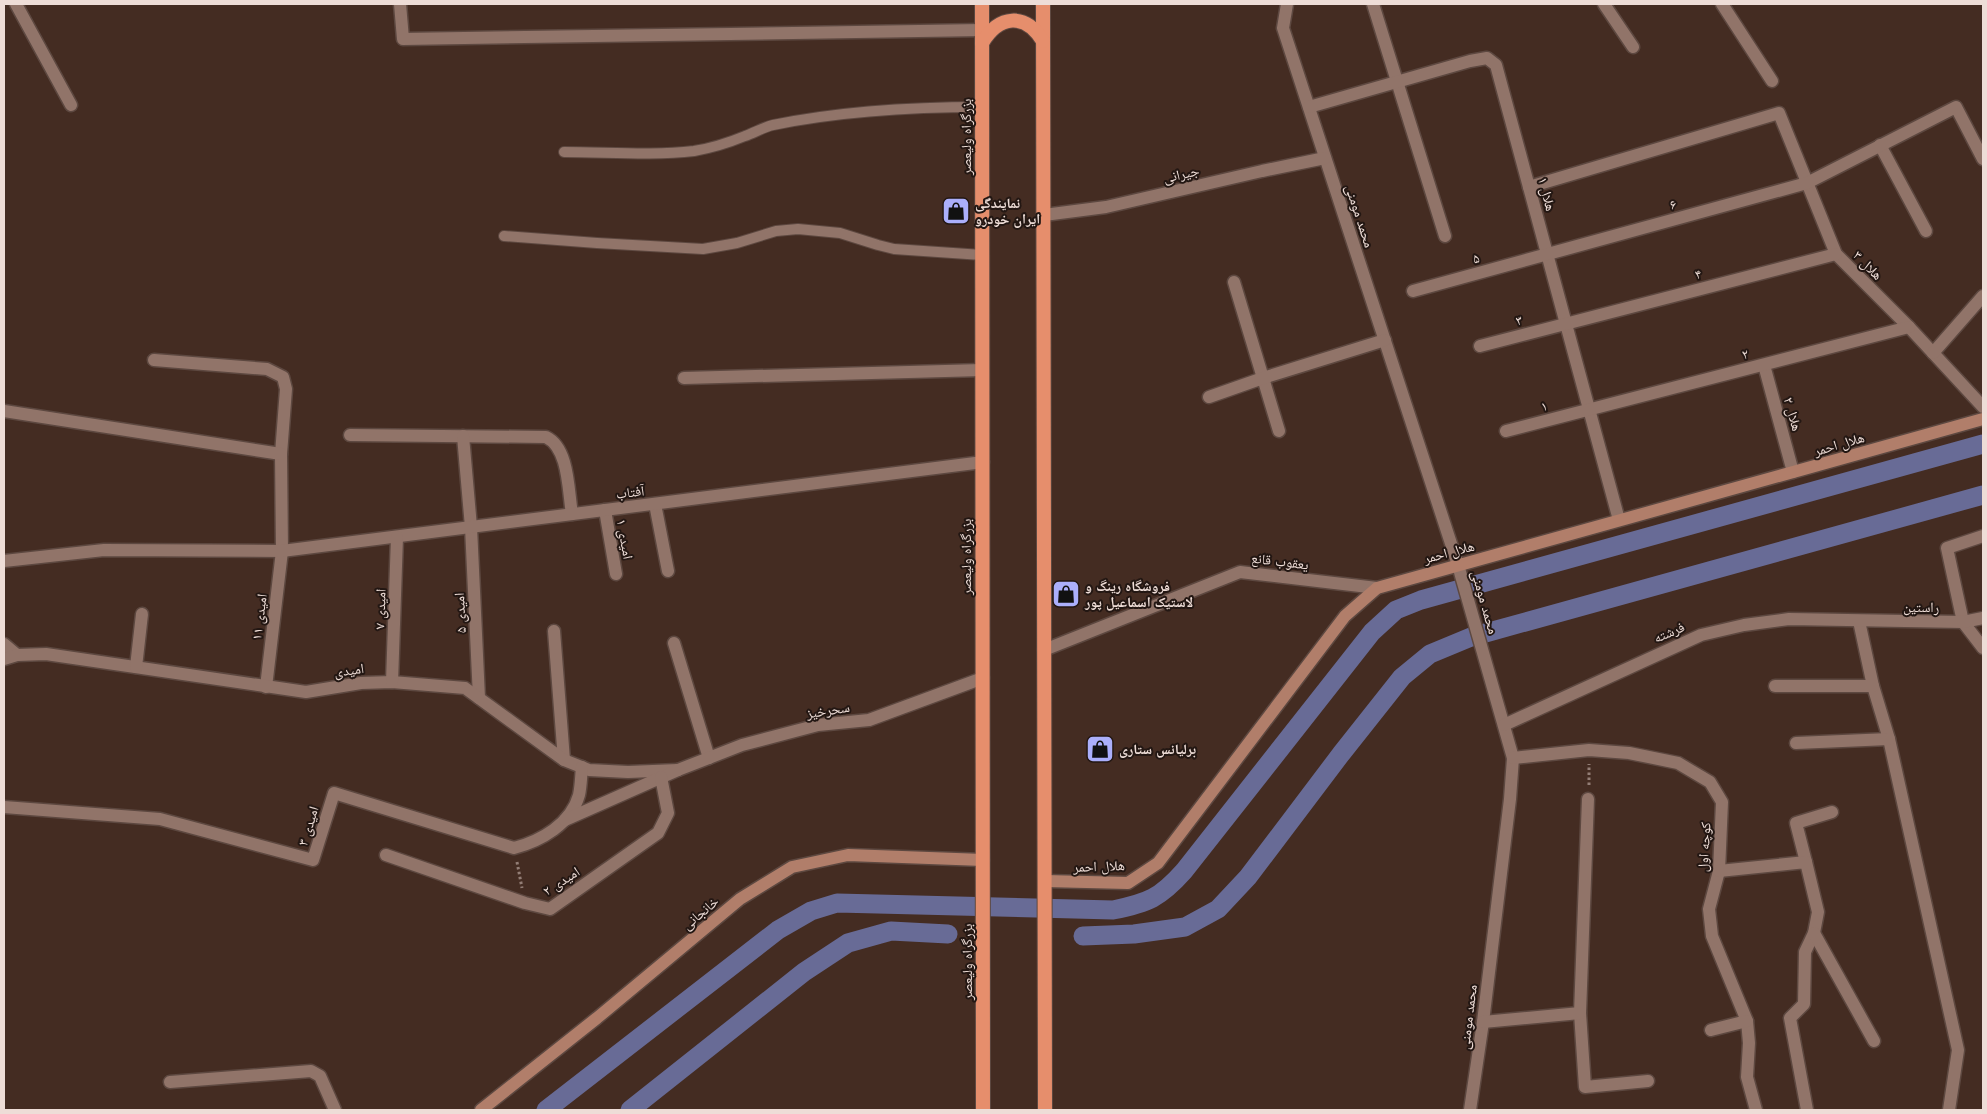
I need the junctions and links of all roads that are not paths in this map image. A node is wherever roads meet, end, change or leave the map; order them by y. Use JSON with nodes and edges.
{"nodes":[{"id":1,"x":16,"y":4,"type":"edge"},
{"id":2,"x":400,"y":4,"type":"edge"},
{"id":3,"x":982,"y":4,"type":"edge"},
{"id":4,"x":1043,"y":4,"type":"edge"},
{"id":5,"x":1287,"y":4,"type":"edge"},
{"id":6,"x":1373,"y":4,"type":"edge"},
{"id":7,"x":1604,"y":4,"type":"edge"},
{"id":8,"x":1722,"y":4,"type":"edge"},
{"id":9,"x":982,"y":37,"type":"junction"},
{"id":10,"x":1043,"y":41,"type":"junction"},
{"id":11,"x":1633,"y":47,"type":"dead end"},
{"id":12,"x":1772,"y":81,"type":"dead end"},
{"id":13,"x":1397,"y":82,"type":"junction"},
{"id":14,"x":71,"y":105,"type":"dead end"},
{"id":15,"x":982,"y":107,"type":"junction"},
{"id":16,"x":1309,"y":107,"type":"junction"},
{"id":17,"x":1880,"y":145,"type":"junction"},
{"id":18,"x":564,"y":152,"type":"dead end"},
{"id":19,"x":1326,"y":158,"type":"junction"},
{"id":20,"x":1983,"y":159,"type":"edge"},
{"id":21,"x":1807,"y":183,"type":"junction"},
{"id":22,"x":1529,"y":187,"type":"junction"},
{"id":23,"x":1044,"y":215,"type":"junction"},
{"id":24,"x":1926,"y":231,"type":"dead end"},
{"id":25,"x":504,"y":236,"type":"dead end"},
{"id":26,"x":1445,"y":236,"type":"dead end"},
{"id":27,"x":1547,"y":254,"type":"junction"},
{"id":28,"x":1836,"y":254,"type":"junction"},
{"id":29,"x":982,"y":255,"type":"junction"},
{"id":30,"x":1234,"y":282,"type":"dead end"},
{"id":31,"x":1412,"y":291,"type":"dead end"},
{"id":32,"x":1983,"y":296,"type":"edge"},
{"id":33,"x":1566,"y":324,"type":"junction"},
{"id":34,"x":1909,"y":327,"type":"junction"},
{"id":35,"x":1385,"y":340,"type":"junction"},
{"id":36,"x":1480,"y":346,"type":"dead end"},
{"id":37,"x":1933,"y":353,"type":"junction"},
{"id":38,"x":154,"y":360,"type":"dead end"},
{"id":39,"x":1764,"y":365,"type":"junction"},
{"id":40,"x":982,"y":370,"type":"junction"},
{"id":41,"x":684,"y":378,"type":"dead end"},
{"id":42,"x":1263,"y":378,"type":"junction"},
{"id":43,"x":1209,"y":397,"type":"dead end"},
{"id":44,"x":1983,"y":407,"type":"edge"},
{"id":45,"x":1589,"y":410,"type":"junction"},
{"id":46,"x":4,"y":411,"type":"edge"},
{"id":47,"x":1983,"y":419,"type":"edge"},
{"id":48,"x":1279,"y":431,"type":"dead end"},
{"id":49,"x":1506,"y":431,"type":"dead end"},
{"id":50,"x":350,"y":434,"type":"dead end"},
{"id":51,"x":463,"y":436,"type":"junction"},
{"id":52,"x":281,"y":454,"type":"junction"},
{"id":53,"x":983,"y":462,"type":"junction"},
{"id":54,"x":1794,"y":472,"type":"junction"},
{"id":55,"x":655,"y":504,"type":"junction"},
{"id":56,"x":605,"y":510,"type":"junction"},
{"id":57,"x":572,"y":514,"type":"junction"},
{"id":58,"x":1619,"y":520,"type":"junction"},
{"id":59,"x":471,"y":527,"type":"junction"},
{"id":60,"x":1983,"y":536,"type":"edge"},
{"id":61,"x":397,"y":537,"type":"junction"},
{"id":62,"x":282,"y":550,"type":"junction"},
{"id":63,"x":4,"y":561,"type":"edge"},
{"id":64,"x":1460,"y":571,"type":"junction"},
{"id":65,"x":668,"y":572,"type":"dead end"},
{"id":66,"x":616,"y":574,"type":"dead end"},
{"id":67,"x":1377,"y":588,"type":"junction"},
{"id":68,"x":142,"y":614,"type":"dead end"},
{"id":69,"x":1983,"y":618,"type":"edge"},
{"id":70,"x":1859,"y":621,"type":"junction"},
{"id":71,"x":1963,"y":622,"type":"junction"},
{"id":72,"x":554,"y":631,"type":"dead end"},
{"id":73,"x":674,"y":643,"type":"dead end"},
{"id":74,"x":4,"y":644,"type":"edge"},
{"id":75,"x":1983,"y":648,"type":"edge"},
{"id":76,"x":1044,"y":650,"type":"junction"},
{"id":77,"x":17,"y":655,"type":"junction"},
{"id":78,"x":4,"y":659,"type":"edge"},
{"id":79,"x":136,"y":668,"type":"junction"},
{"id":80,"x":983,"y":678,"type":"junction"},
{"id":81,"x":392,"y":682,"type":"junction"},
{"id":82,"x":1775,"y":686,"type":"dead end"},
{"id":83,"x":1873,"y":686,"type":"junction"},
{"id":84,"x":266,"y":687,"type":"junction"},
{"id":85,"x":478,"y":698,"type":"junction"},
{"id":86,"x":1504,"y":725,"type":"junction"},
{"id":87,"x":1889,"y":739,"type":"junction"},
{"id":88,"x":1796,"y":744,"type":"dead end"},
{"id":89,"x":709,"y":758,"type":"junction"},
{"id":90,"x":1513,"y":758,"type":"junction"},
{"id":91,"x":564,"y":760,"type":"junction"},
{"id":92,"x":582,"y":767,"type":"junction"},
{"id":93,"x":678,"y":770,"type":"junction"},
{"id":94,"x":661,"y":777,"type":"junction"},
{"id":95,"x":1588,"y":799,"type":"road end"},
{"id":96,"x":4,"y":807,"type":"edge"},
{"id":97,"x":1832,"y":812,"type":"dead end"},
{"id":98,"x":566,"y":820,"type":"junction"},
{"id":99,"x":386,"y":854,"type":"dead end"},
{"id":100,"x":983,"y":860,"type":"junction"},
{"id":101,"x":1806,"y":862,"type":"junction"},
{"id":102,"x":1720,"y":871,"type":"junction"},
{"id":103,"x":1045,"y":881,"type":"junction"},
{"id":104,"x":1814,"y":933,"type":"junction"},
{"id":105,"x":1580,"y":1013,"type":"junction"},
{"id":106,"x":1747,"y":1021,"type":"junction"},
{"id":107,"x":1483,"y":1022,"type":"junction"},
{"id":108,"x":1711,"y":1030,"type":"dead end"},
{"id":109,"x":1874,"y":1041,"type":"dead end"},
{"id":110,"x":1648,"y":1081,"type":"dead end"},
{"id":111,"x":170,"y":1082,"type":"dead end"},
{"id":112,"x":335,"y":1110,"type":"edge"},
{"id":113,"x":481,"y":1110,"type":"edge"},
{"id":114,"x":984,"y":1110,"type":"edge"},
{"id":115,"x":1045,"y":1110,"type":"edge"},
{"id":116,"x":1470,"y":1110,"type":"edge"},
{"id":117,"x":1756,"y":1110,"type":"edge"},
{"id":118,"x":1807,"y":1110,"type":"edge"},
{"id":119,"x":1949,"y":1110,"type":"edge"}],
"edges":[{"from":1,"to":14,"type":"street"},
{"from":2,"to":9,"type":"street"},
{"from":3,"to":9,"type":"highway","name":"بزرگراه ولیعصر"},
{"from":4,"to":10,"type":"highway"},
{"from":5,"to":16,"type":"street","name":"محمد مومنی"},
{"from":6,"to":13,"type":"street"},
{"from":7,"to":11,"type":"street"},
{"from":8,"to":12,"type":"street"},
{"from":9,"to":10,"type":"highway"},
{"from":9,"to":15,"type":"highway","name":"بزرگراه ولیعصر"},
{"from":10,"to":23,"type":"highway"},
{"from":13,"to":16,"type":"street","name":"هلال ۱"},
{"from":13,"to":22,"type":"street","name":"هلال ۱"},
{"from":13,"to":26,"type":"street"},
{"from":15,"to":18,"type":"lane"},
{"from":15,"to":29,"type":"highway","name":"بزرگراه ولیعصر"},
{"from":16,"to":19,"type":"street","name":"محمد مومنی"},
{"from":17,"to":20,"type":"street","name":"۶"},
{"from":17,"to":21,"type":"street","name":"۶"},
{"from":17,"to":24,"type":"street"},
{"from":19,"to":23,"type":"street","name":"جیرانی"},
{"from":19,"to":35,"type":"street","name":"محمد مومنی"},
{"from":21,"to":22,"type":"street","name":"هلال ۳"},
{"from":21,"to":27,"type":"street","name":"۶"},
{"from":21,"to":28,"type":"street","name":"هلال ۳"},
{"from":22,"to":27,"type":"street","name":"هلال ۱"},
{"from":23,"to":76,"type":"highway"},
{"from":25,"to":29,"type":"lane"},
{"from":27,"to":31,"type":"street","name":"۵"},
{"from":27,"to":33,"type":"street","name":"هلال ۱"},
{"from":28,"to":33,"type":"street","name":"۴"},
{"from":28,"to":34,"type":"street","name":"هلال ۳"},
{"from":29,"to":40,"type":"highway","name":"بزرگراه ولیعصر"},
{"from":30,"to":42,"type":"street"},
{"from":32,"to":37,"type":"street"},
{"from":33,"to":36,"type":"street","name":"۳"},
{"from":33,"to":45,"type":"street","name":"هلال ۱"},
{"from":34,"to":37,"type":"street","name":"هلال ۳"},
{"from":34,"to":39,"type":"street","name":"۲"},
{"from":35,"to":42,"type":"street"},
{"from":35,"to":64,"type":"street","name":"محمد مومنی"},
{"from":37,"to":44,"type":"street","name":"هلال ۳"},
{"from":38,"to":52,"type":"street","name":"امیدی ۱۱"},
{"from":39,"to":45,"type":"street","name":"۲"},
{"from":39,"to":54,"type":"street","name":"هلال ۲"},
{"from":40,"to":41,"type":"street"},
{"from":40,"to":53,"type":"highway","name":"بزرگراه ولیعصر"},
{"from":42,"to":43,"type":"street"},
{"from":42,"to":48,"type":"street"},
{"from":45,"to":49,"type":"street","name":"۱"},
{"from":45,"to":58,"type":"street","name":"هلال ۱"},
{"from":46,"to":52,"type":"street"},
{"from":47,"to":54,"type":"main road","name":"هلال احمر"},
{"from":50,"to":51,"type":"street"},
{"from":51,"to":57,"type":"street"},
{"from":51,"to":59,"type":"street","name":"امیدی ۵"},
{"from":52,"to":62,"type":"street","name":"امیدی ۱۱"},
{"from":53,"to":55,"type":"street","name":"آفتاب"},
{"from":53,"to":80,"type":"highway","name":"بزرگراه ولیعصر"},
{"from":54,"to":58,"type":"main road","name":"هلال احمر"},
{"from":55,"to":56,"type":"street","name":"آفتاب"},
{"from":55,"to":65,"type":"street"},
{"from":56,"to":57,"type":"street","name":"آفتاب"},
{"from":56,"to":66,"type":"street","name":"امیدی ۱"},
{"from":57,"to":59,"type":"street","name":"آفتاب"},
{"from":58,"to":64,"type":"main road","name":"هلال احمر"},
{"from":59,"to":61,"type":"street","name":"آفتاب"},
{"from":59,"to":85,"type":"street","name":"امیدی ۵"},
{"from":60,"to":71,"type":"street"},
{"from":61,"to":62,"type":"street","name":"آفتاب"},
{"from":61,"to":81,"type":"street","name":"امیدی ۷"},
{"from":62,"to":63,"type":"street","name":"آفتاب"},
{"from":62,"to":84,"type":"street","name":"امیدی ۱۱"},
{"from":64,"to":67,"type":"main road","name":"هلال احمر"},
{"from":64,"to":86,"type":"street","name":"محمد مومنی"},
{"from":67,"to":76,"type":"street","name":"یعقوب قانع"},
{"from":67,"to":103,"type":"main road","name":"هلال احمر"},
{"from":68,"to":79,"type":"street"},
{"from":69,"to":71,"type":"street","name":"راستین"},
{"from":70,"to":71,"type":"street","name":"راستین"},
{"from":70,"to":83,"type":"street"},
{"from":70,"to":86,"type":"street","name":"فرشته"},
{"from":71,"to":75,"type":"street"},
{"from":72,"to":91,"type":"street"},
{"from":73,"to":89,"type":"street"},
{"from":74,"to":77,"type":"street"},
{"from":76,"to":103,"type":"highway"},
{"from":77,"to":78,"type":"street","name":"امیدی"},
{"from":77,"to":79,"type":"street","name":"امیدی"},
{"from":79,"to":84,"type":"street","name":"امیدی"},
{"from":80,"to":89,"type":"street","name":"سحرخیز"},
{"from":80,"to":100,"type":"highway","name":"بزرگراه ولیعصر"},
{"from":81,"to":84,"type":"street","name":"امیدی"},
{"from":81,"to":85,"type":"street","name":"امیدی"},
{"from":82,"to":83,"type":"street"},
{"from":83,"to":87,"type":"street"},
{"from":85,"to":91,"type":"street","name":"امیدی"},
{"from":86,"to":90,"type":"street","name":"محمد مومنی"},
{"from":87,"to":88,"type":"street"},
{"from":87,"to":119,"type":"street"},
{"from":89,"to":93,"type":"street","name":"سحرخیز"},
{"from":90,"to":102,"type":"street","name":"کوچه اول"},
{"from":90,"to":107,"type":"street","name":"محمد مومنی"},
{"from":91,"to":92,"type":"street","name":"امیدی"},
{"from":92,"to":93,"type":"street","name":"امیدی"},
{"from":92,"to":98,"type":"street"},
{"from":93,"to":94,"type":"street"},
{"from":94,"to":98,"type":"street"},
{"from":94,"to":99,"type":"street","name":"امیدی ۲"},
{"from":95,"to":105,"type":"street"},
{"from":96,"to":98,"type":"street","name":"امیدی ۳"},
{"from":97,"to":101,"type":"street"},
{"from":100,"to":113,"type":"main road","name":"خانجانی"},
{"from":100,"to":114,"type":"highway","name":"بزرگراه ولیعصر"},
{"from":101,"to":102,"type":"street"},
{"from":101,"to":104,"type":"street"},
{"from":102,"to":106,"type":"street","name":"کوچه اول"},
{"from":103,"to":115,"type":"highway"},
{"from":104,"to":109,"type":"street"},
{"from":104,"to":118,"type":"street"},
{"from":105,"to":107,"type":"street"},
{"from":105,"to":110,"type":"street"},
{"from":106,"to":108,"type":"street"},
{"from":106,"to":117,"type":"street","name":"کوچه اول"},
{"from":107,"to":116,"type":"street","name":"محمد مومنی"},
{"from":111,"to":112,"type":"street"}]}
